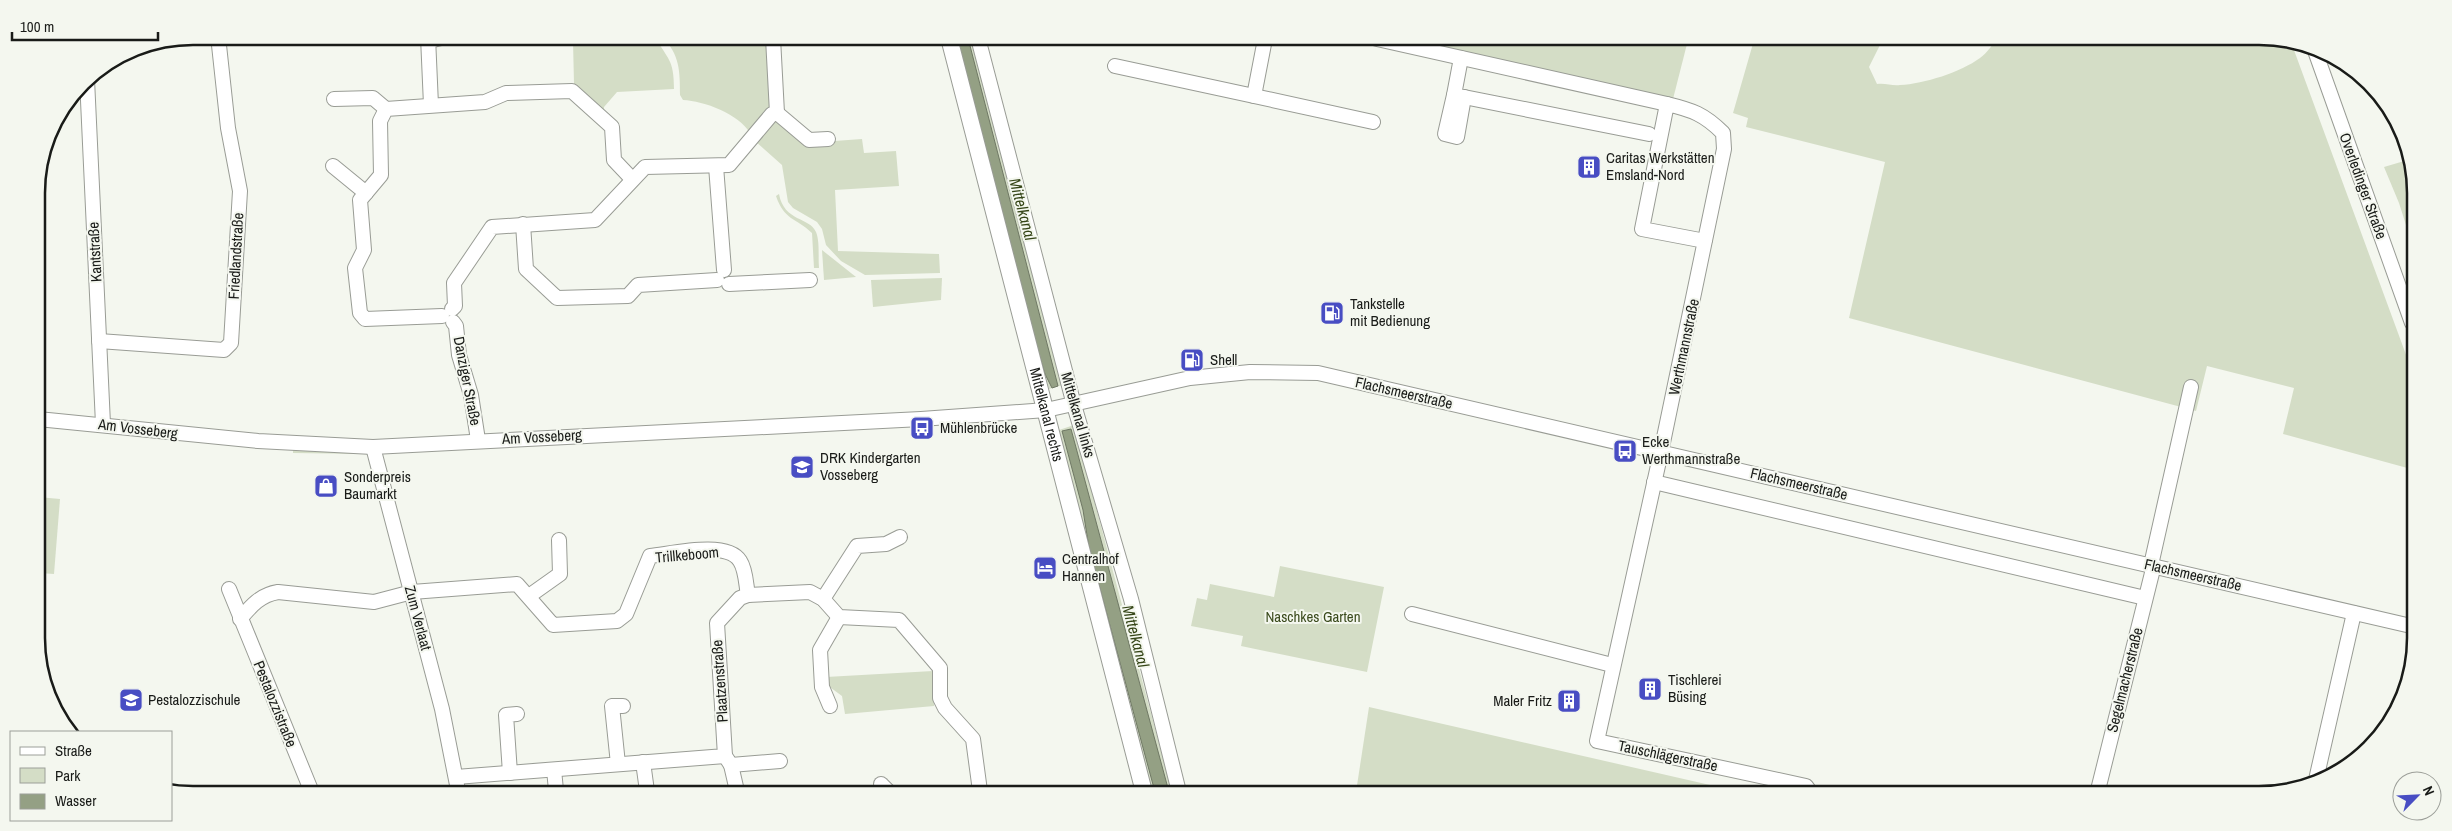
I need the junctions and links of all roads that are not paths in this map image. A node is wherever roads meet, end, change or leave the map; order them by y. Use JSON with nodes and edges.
{"nodes":[{"id":1,"x":219,"y":45,"type":"edge"},
{"id":2,"x":428,"y":45,"type":"edge"},
{"id":3,"x":774,"y":45,"type":"edge"},
{"id":4,"x":951,"y":45,"type":"edge"},
{"id":5,"x":980,"y":45,"type":"edge"},
{"id":6,"x":1264,"y":45,"type":"edge"},
{"id":7,"x":1404,"y":45,"type":"edge"},
{"id":8,"x":2317,"y":57,"type":"edge"},
{"id":9,"x":1461,"y":58,"type":"junction"},
{"id":10,"x":1115,"y":66,"type":"dead end"},
{"id":11,"x":87,"y":90,"type":"edge"},
{"id":12,"x":1254,"y":96,"type":"junction"},
{"id":13,"x":334,"y":99,"type":"dead end"},
{"id":14,"x":1666,"y":104,"type":"junction"},
{"id":15,"x":431,"y":105,"type":"junction"},
{"id":16,"x":386,"y":109,"type":"junction"},
{"id":17,"x":777,"y":113,"type":"junction"},
{"id":18,"x":1373,"y":122,"type":"dead end"},
{"id":19,"x":1649,"y":134,"type":"dead end"},
{"id":20,"x":828,"y":139,"type":"dead end"},
{"id":21,"x":333,"y":166,"type":"dead end"},
{"id":22,"x":716,"y":166,"type":"junction"},
{"id":23,"x":632,"y":180,"type":"junction"},
{"id":24,"x":366,"y":193,"type":"junction"},
{"id":25,"x":523,"y":224,"type":"junction"},
{"id":26,"x":1705,"y":241,"type":"junction"},
{"id":27,"x":723,"y":278,"type":"junction"},
{"id":28,"x":810,"y":280,"type":"dead end"},
{"id":29,"x":2407,"y":309,"type":"edge"},
{"id":30,"x":449,"y":316,"type":"junction"},
{"id":31,"x":99,"y":340,"type":"junction"},
{"id":32,"x":2192,"y":387,"type":"dead end"},
{"id":33,"x":1061,"y":407,"type":"junction"},
{"id":34,"x":45,"y":420,"type":"edge"},
{"id":35,"x":103,"y":424,"type":"junction"},
{"id":36,"x":478,"y":440,"type":"junction"},
{"id":37,"x":373,"y":447,"type":"junction"},
{"id":38,"x":1661,"y":452,"type":"junction"},
{"id":39,"x":1654,"y":482,"type":"junction"},
{"id":40,"x":900,"y":537,"type":"dead end"},
{"id":41,"x":559,"y":540,"type":"dead end"},
{"id":42,"x":2152,"y":565,"type":"junction"},
{"id":43,"x":229,"y":589,"type":"dead end"},
{"id":44,"x":412,"y":592,"type":"junction"},
{"id":45,"x":748,"y":595,"type":"junction"},
{"id":46,"x":529,"y":596,"type":"junction"},
{"id":47,"x":2145,"y":598,"type":"junction"},
{"id":48,"x":823,"y":599,"type":"junction"},
{"id":49,"x":2354,"y":612,"type":"junction"},
{"id":50,"x":1412,"y":614,"type":"dead end"},
{"id":51,"x":839,"y":617,"type":"junction"},
{"id":52,"x":240,"y":619,"type":"junction"},
{"id":53,"x":2407,"y":625,"type":"edge"},
{"id":54,"x":1612,"y":665,"type":"junction"},
{"id":55,"x":623,"y":706,"type":"dead end"},
{"id":56,"x":830,"y":706,"type":"dead end"},
{"id":57,"x":518,"y":714,"type":"dead end"},
{"id":58,"x":728,"y":760,"type":"junction"},
{"id":59,"x":780,"y":761,"type":"dead end"},
{"id":60,"x":643,"y":762,"type":"junction"},
{"id":61,"x":618,"y":764,"type":"junction"},
{"id":62,"x":554,"y":770,"type":"junction"},
{"id":63,"x":510,"y":773,"type":"junction"},
{"id":64,"x":2317,"y":774,"type":"edge"},
{"id":65,"x":457,"y":784,"type":"edge"},
{"id":66,"x":309,"y":786,"type":"edge"},
{"id":67,"x":556,"y":786,"type":"edge"},
{"id":68,"x":646,"y":786,"type":"edge"},
{"id":69,"x":736,"y":786,"type":"edge"},
{"id":70,"x":979,"y":786,"type":"edge"},
{"id":71,"x":1143,"y":786,"type":"edge"},
{"id":72,"x":1178,"y":786,"type":"edge"},
{"id":73,"x":1806,"y":786,"type":"edge"},
{"id":74,"x":2099,"y":786,"type":"edge"}],
"edges":[{"from":1,"to":31,"type":"street","name":"Friedlandstraße"},
{"from":2,"to":15,"type":"street"},
{"from":3,"to":17,"type":"street"},
{"from":4,"to":33,"type":"main road","name":"Mittelkanal rechts"},
{"from":5,"to":33,"type":"street","name":"Mittelkanal links"},
{"from":6,"to":12,"type":"street"},
{"from":7,"to":9,"type":"street"},
{"from":8,"to":29,"type":"street","name":"Overledinger Straße"},
{"from":9,"to":14,"type":"street"},
{"from":9,"to":19,"type":"street"},
{"from":10,"to":12,"type":"street"},
{"from":11,"to":31,"type":"street","name":"Kantstraße"},
{"from":12,"to":18,"type":"street"},
{"from":13,"to":16,"type":"street"},
{"from":14,"to":26,"type":"street","name":"Werthmannstraße"},
{"from":14,"to":26,"type":"street"},
{"from":15,"to":16,"type":"street"},
{"from":15,"to":23,"type":"street"},
{"from":16,"to":24,"type":"street"},
{"from":17,"to":20,"type":"street"},
{"from":17,"to":22,"type":"street","name":"Danziger Straße"},
{"from":21,"to":24,"type":"street"},
{"from":22,"to":23,"type":"street","name":"Danziger Straße"},
{"from":22,"to":27,"type":"street"},
{"from":23,"to":25,"type":"street","name":"Danziger Straße"},
{"from":24,"to":30,"type":"street"},
{"from":25,"to":27,"type":"street"},
{"from":25,"to":30,"type":"street","name":"Danziger Straße"},
{"from":26,"to":38,"type":"street","name":"Werthmannstraße"},
{"from":27,"to":28,"type":"street"},
{"from":30,"to":36,"type":"street","name":"Danziger Straße"},
{"from":31,"to":35,"type":"street","name":"Kantstraße"},
{"from":32,"to":42,"type":"street","name":"Segelmacherstraße"},
{"from":33,"to":36,"type":"street","name":"Am Vosseberg"},
{"from":33,"to":38,"type":"street","name":"Flachsmeerstraße"},
{"from":33,"to":71,"type":"main road","name":"Mittelkanal rechts"},
{"from":33,"to":72,"type":"street","name":"Mittelkanal links"},
{"from":34,"to":35,"type":"street","name":"Am Vosseberg"},
{"from":35,"to":37,"type":"street","name":"Am Vosseberg"},
{"from":36,"to":37,"type":"street","name":"Am Vosseberg"},
{"from":37,"to":44,"type":"street","name":"Zum Verlaat"},
{"from":38,"to":39,"type":"street","name":"Tauschlägerstraße"},
{"from":38,"to":42,"type":"street","name":"Flachsmeerstraße"},
{"from":39,"to":47,"type":"street","name":"Flachsmeerstraße"},
{"from":39,"to":54,"type":"street","name":"Tauschlägerstraße"},
{"from":40,"to":48,"type":"street"},
{"from":41,"to":46,"type":"street"},
{"from":42,"to":47,"type":"street","name":"Segelmacherstraße"},
{"from":42,"to":49,"type":"street","name":"Flachsmeerstraße"},
{"from":43,"to":52,"type":"street","name":"Pestalozzistraße"},
{"from":44,"to":46,"type":"street","name":"Trillkeboom"},
{"from":44,"to":52,"type":"street"},
{"from":44,"to":65,"type":"street","name":"Zum Verlaat"},
{"from":45,"to":46,"type":"street","name":"Trillkeboom"},
{"from":45,"to":48,"type":"street"},
{"from":45,"to":58,"type":"street","name":"Plaatzenstraße"},
{"from":47,"to":74,"type":"street","name":"Segelmacherstraße"},
{"from":48,"to":51,"type":"street"},
{"from":49,"to":53,"type":"street","name":"Flachsmeerstraße"},
{"from":49,"to":64,"type":"street"},
{"from":50,"to":54,"type":"street"},
{"from":51,"to":56,"type":"street"},
{"from":51,"to":70,"type":"street"},
{"from":52,"to":66,"type":"street","name":"Pestalozzistraße"},
{"from":54,"to":73,"type":"street","name":"Tauschlägerstraße"},
{"from":55,"to":61,"type":"street"},
{"from":57,"to":63,"type":"street"},
{"from":58,"to":59,"type":"street"},
{"from":58,"to":60,"type":"street"},
{"from":58,"to":69,"type":"street"},
{"from":60,"to":61,"type":"street"},
{"from":60,"to":68,"type":"street"},
{"from":61,"to":62,"type":"street"},
{"from":62,"to":63,"type":"street"},
{"from":62,"to":67,"type":"street"},
{"from":63,"to":65,"type":"street"}]}
